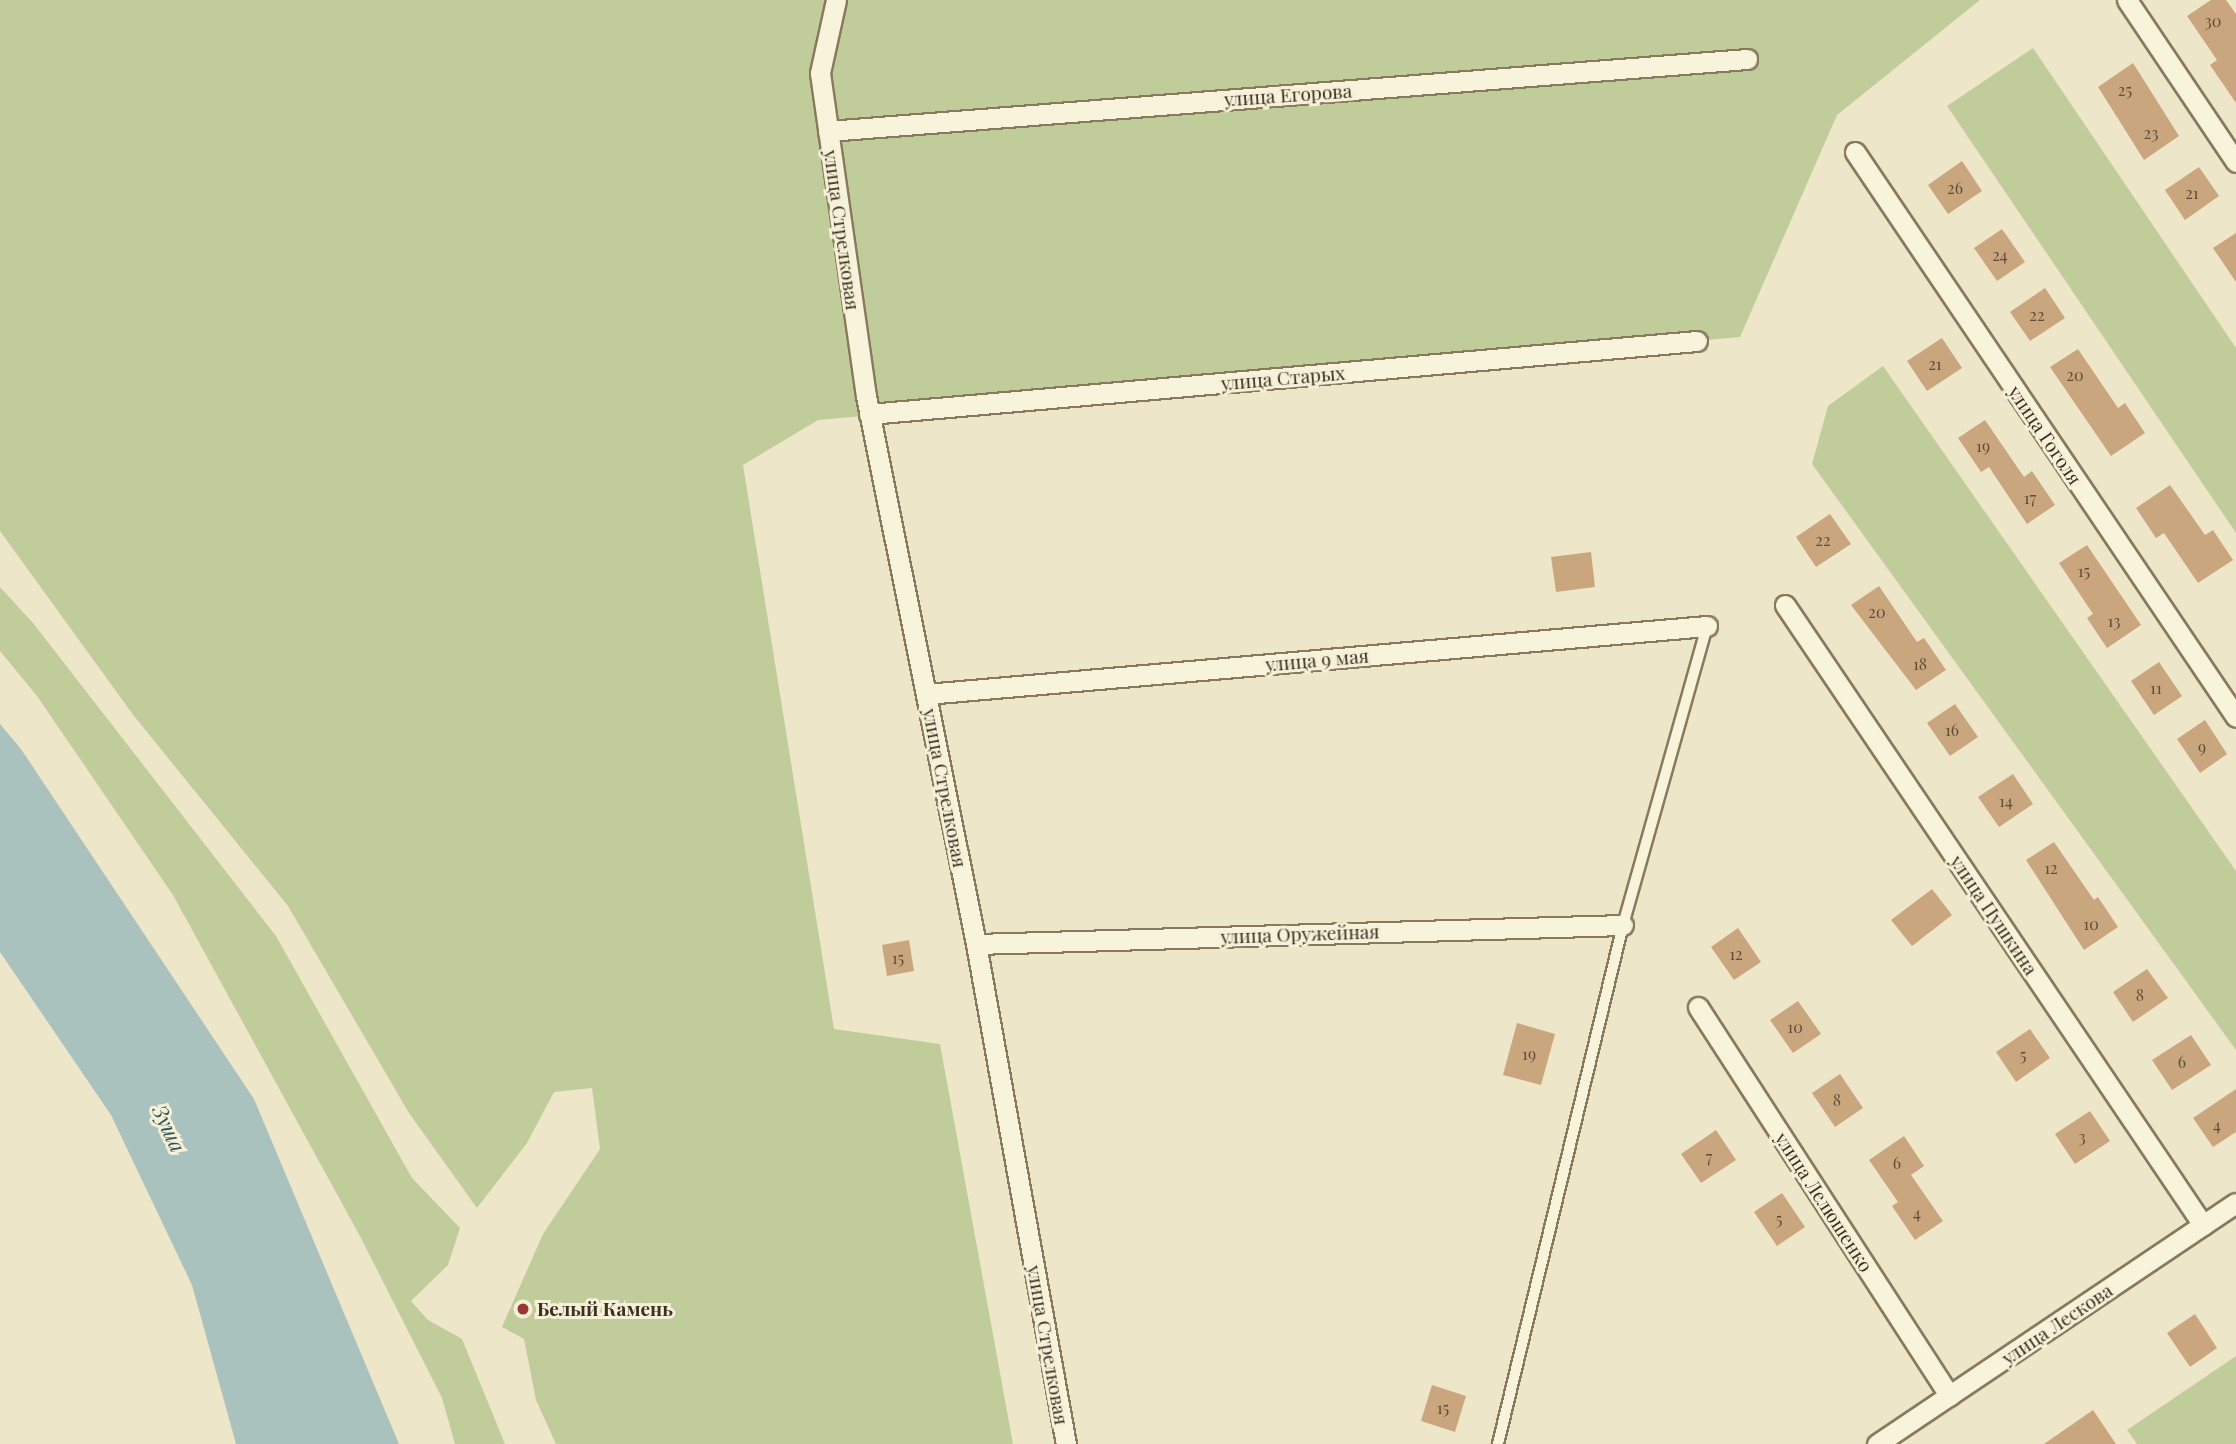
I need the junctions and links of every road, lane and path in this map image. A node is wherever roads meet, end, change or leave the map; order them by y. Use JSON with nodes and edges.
{"nodes":[{"id":1,"x":836,"y":0,"type":"edge"},
{"id":2,"x":2127,"y":0,"type":"edge"},
{"id":3,"x":1748,"y":59,"type":"dead end"},
{"id":4,"x":828,"y":131,"type":"junction"},
{"id":5,"x":1855,"y":152,"type":"dead end"},
{"id":6,"x":2236,"y":162,"type":"edge"},
{"id":7,"x":1697,"y":341,"type":"dead end"},
{"id":8,"x":869,"y":414,"type":"junction"},
{"id":9,"x":1785,"y":605,"type":"dead end"},
{"id":10,"x":1707,"y":626,"type":"joint"},
{"id":11,"x":926,"y":694,"type":"junction"},
{"id":12,"x":2236,"y":717,"type":"edge"},
{"id":13,"x":1623,"y":925,"type":"junction"},
{"id":14,"x":976,"y":944,"type":"junction"},
{"id":15,"x":1698,"y":1007,"type":"dead end"},
{"id":16,"x":2236,"y":1203,"type":"edge"},
{"id":17,"x":2203,"y":1225,"type":"junction"},
{"id":18,"x":1950,"y":1396,"type":"junction"},
{"id":19,"x":1066,"y":1444,"type":"edge"},
{"id":20,"x":1498,"y":1444,"type":"edge"},
{"id":21,"x":1877,"y":1444,"type":"edge"}],
"edges":[{"from":1,"to":4,"type":"street","name":"улица Стрелковая"},
{"from":2,"to":6,"type":"street"},
{"from":3,"to":4,"type":"street","name":"улица Егорова"},
{"from":4,"to":8,"type":"street","name":"улица Стрелковая"},
{"from":5,"to":12,"type":"street","name":"улица Гоголя"},
{"from":7,"to":8,"type":"street","name":"улица Старых"},
{"from":8,"to":11,"type":"street","name":"улица Стрелковая"},
{"from":9,"to":17,"type":"street","name":"улица Пушкина"},
{"from":10,"to":11,"type":"street","name":"улица 9 мая"},
{"from":10,"to":13,"type":"lane"},
{"from":11,"to":14,"type":"street","name":"улица Стрелковая"},
{"from":13,"to":14,"type":"street","name":"улица Оружейная"},
{"from":13,"to":20,"type":"lane"},
{"from":14,"to":19,"type":"street","name":"улица Стрелковая"},
{"from":15,"to":18,"type":"street","name":"улица Лелюшенко"},
{"from":16,"to":17,"type":"street","name":"улица Лескова"},
{"from":17,"to":18,"type":"street","name":"улица Лескова"},
{"from":18,"to":21,"type":"street","name":"улица Лескова"}]}
